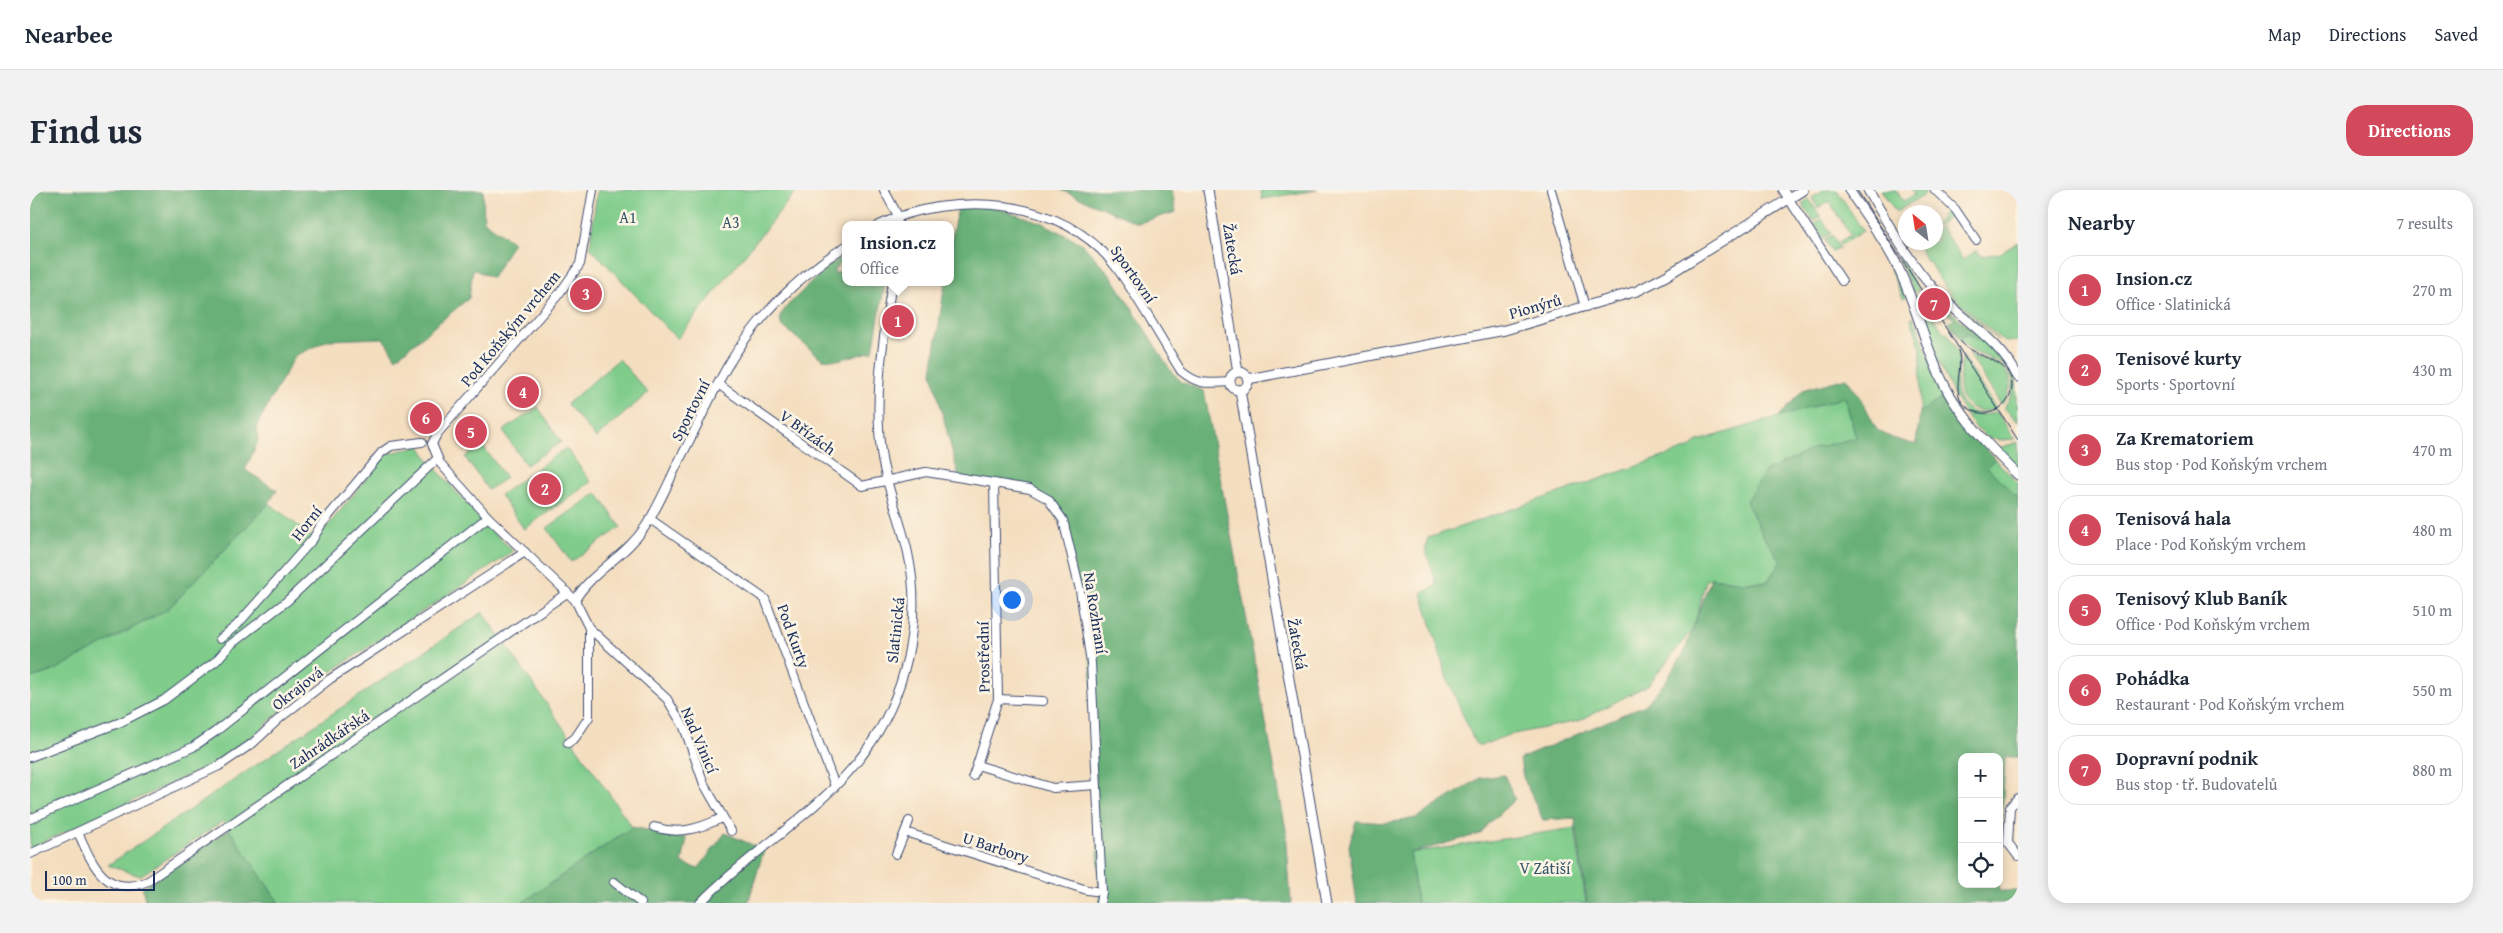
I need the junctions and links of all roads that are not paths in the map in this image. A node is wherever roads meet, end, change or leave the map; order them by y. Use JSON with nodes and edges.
{"nodes":[{"id":1,"x":593,"y":190,"type":"edge"},
{"id":2,"x":884,"y":190,"type":"edge"},
{"id":3,"x":1208,"y":190,"type":"edge"},
{"id":4,"x":1551,"y":190,"type":"edge"},
{"id":5,"x":1783,"y":190,"type":"edge"},
{"id":6,"x":1803,"y":190,"type":"edge"},
{"id":7,"x":1849,"y":190,"type":"edge"},
{"id":8,"x":1868,"y":190,"type":"edge"},
{"id":9,"x":1936,"y":190,"type":"edge"},
{"id":10,"x":1789,"y":200,"type":"junction"},
{"id":11,"x":897,"y":214,"type":"junction"},
{"id":12,"x":886,"y":221,"type":"edge"},
{"id":13,"x":898,"y":221,"type":"edge"},
{"id":14,"x":1976,"y":240,"type":"dead end"},
{"id":15,"x":842,"y":248,"type":"edge"},
{"id":16,"x":1842,"y":281,"type":"dead end"},
{"id":17,"x":892,"y":286,"type":"edge"},
{"id":18,"x":1585,"y":307,"type":"junction"},
{"id":19,"x":1238,"y":372,"type":"junction"},
{"id":20,"x":2018,"y":377,"type":"edge"},
{"id":21,"x":1248,"y":379,"type":"junction"},
{"id":22,"x":1230,"y":382,"type":"junction"},
{"id":23,"x":718,"y":384,"type":"junction"},
{"id":24,"x":1240,"y":390,"type":"junction"},
{"id":25,"x":422,"y":442,"type":"dead end"},
{"id":26,"x":437,"y":458,"type":"junction"},
{"id":27,"x":2018,"y":475,"type":"edge"},
{"id":28,"x":887,"y":481,"type":"junction"},
{"id":29,"x":994,"y":483,"type":"junction"},
{"id":30,"x":488,"y":517,"type":"junction"},
{"id":31,"x":650,"y":519,"type":"junction"},
{"id":32,"x":525,"y":552,"type":"junction"},
{"id":33,"x":568,"y":593,"type":"junction"},
{"id":34,"x":575,"y":600,"type":"junction"},
{"id":35,"x":589,"y":628,"type":"junction"},
{"id":36,"x":220,"y":639,"type":"dead end"},
{"id":37,"x":998,"y":699,"type":"junction"},
{"id":38,"x":1043,"y":701,"type":"dead end"},
{"id":39,"x":568,"y":743,"type":"dead end"},
{"id":40,"x":30,"y":757,"type":"edge"},
{"id":41,"x":977,"y":765,"type":"junction"},
{"id":42,"x":973,"y":776,"type":"dead end"},
{"id":43,"x":1096,"y":785,"type":"junction"},
{"id":44,"x":835,"y":786,"type":"junction"},
{"id":45,"x":2018,"y":798,"type":"edge"},
{"id":46,"x":722,"y":818,"type":"junction"},
{"id":47,"x":30,"y":819,"type":"edge"},
{"id":48,"x":909,"y":821,"type":"dead end"},
{"id":49,"x":654,"y":827,"type":"dead end"},
{"id":50,"x":78,"y":832,"type":"junction"},
{"id":51,"x":731,"y":832,"type":"dead end"},
{"id":52,"x":905,"y":832,"type":"junction"},
{"id":53,"x":30,"y":854,"type":"edge"},
{"id":54,"x":896,"y":854,"type":"dead end"},
{"id":55,"x":2018,"y":856,"type":"edge"},
{"id":56,"x":614,"y":882,"type":"dead end"},
{"id":57,"x":1102,"y":892,"type":"junction"},
{"id":58,"x":641,"y":903,"type":"edge"},
{"id":59,"x":700,"y":903,"type":"edge"},
{"id":60,"x":1100,"y":903,"type":"edge"},
{"id":61,"x":1327,"y":903,"type":"edge"}],
"edges":[{"from":1,"to":26,"type":"street","name":"Pod Koňským vrchem"},
{"from":2,"to":11,"type":"street"},
{"from":3,"to":19,"type":"street","name":"Žatecká"},
{"from":4,"to":18,"type":"street"},
{"from":5,"to":10,"type":"street"},
{"from":6,"to":10,"type":"street","name":"Pionýrů"},
{"from":7,"to":27,"type":"street"},
{"from":8,"to":20,"type":"street"},
{"from":9,"to":14,"type":"street"},
{"from":10,"to":16,"type":"street"},
{"from":10,"to":18,"type":"street","name":"Pionýrů"},
{"from":11,"to":12,"type":"street","name":"Sportovní"},
{"from":11,"to":13,"type":"street"},
{"from":11,"to":22,"type":"street","name":"Sportovní"},
{"from":15,"to":23,"type":"street","name":"Sportovní"},
{"from":17,"to":28,"type":"street","name":"Slatinická"},
{"from":18,"to":21,"type":"street","name":"Pionýrů"},
{"from":19,"to":21,"type":"street"},
{"from":19,"to":22,"type":"street"},
{"from":21,"to":24,"type":"street"},
{"from":22,"to":24,"type":"street"},
{"from":23,"to":28,"type":"street","name":"V Břízách"},
{"from":23,"to":31,"type":"street","name":"Sportovní"},
{"from":24,"to":61,"type":"street","name":"Žatecká"},
{"from":25,"to":36,"type":"street","name":"Horní"},
{"from":26,"to":30,"type":"street"},
{"from":26,"to":40,"type":"street"},
{"from":28,"to":29,"type":"street","name":"Na Rozhraní"},
{"from":28,"to":44,"type":"street","name":"Slatinická"},
{"from":29,"to":37,"type":"street","name":"Prostřední"},
{"from":29,"to":43,"type":"street","name":"Na Rozhraní"},
{"from":30,"to":32,"type":"street"},
{"from":30,"to":47,"type":"street"},
{"from":31,"to":34,"type":"street","name":"Sportovní"},
{"from":31,"to":44,"type":"street","name":"Pod Kurty"},
{"from":32,"to":33,"type":"street"},
{"from":32,"to":50,"type":"street","name":"Okrajová"},
{"from":33,"to":34,"type":"street"},
{"from":33,"to":50,"type":"street","name":"Zahrádkářská"},
{"from":34,"to":35,"type":"street"},
{"from":35,"to":39,"type":"street"},
{"from":35,"to":46,"type":"street","name":"Nad Vinicí"},
{"from":37,"to":38,"type":"street"},
{"from":37,"to":41,"type":"street","name":"Prostřední"},
{"from":41,"to":42,"type":"street","name":"Prostřední"},
{"from":41,"to":43,"type":"street"},
{"from":43,"to":57,"type":"street","name":"Na Rozhraní"},
{"from":44,"to":59,"type":"street","name":"Slatinická"},
{"from":45,"to":55,"type":"street"},
{"from":46,"to":49,"type":"street"},
{"from":46,"to":51,"type":"street","name":"Nad Vinicí"},
{"from":48,"to":52,"type":"street"},
{"from":50,"to":53,"type":"street","name":"Okrajová"},
{"from":52,"to":54,"type":"street"},
{"from":52,"to":57,"type":"street","name":"U Barbory"},
{"from":56,"to":58,"type":"street"},
{"from":57,"to":60,"type":"street","name":"Na Rozhraní"}]}
